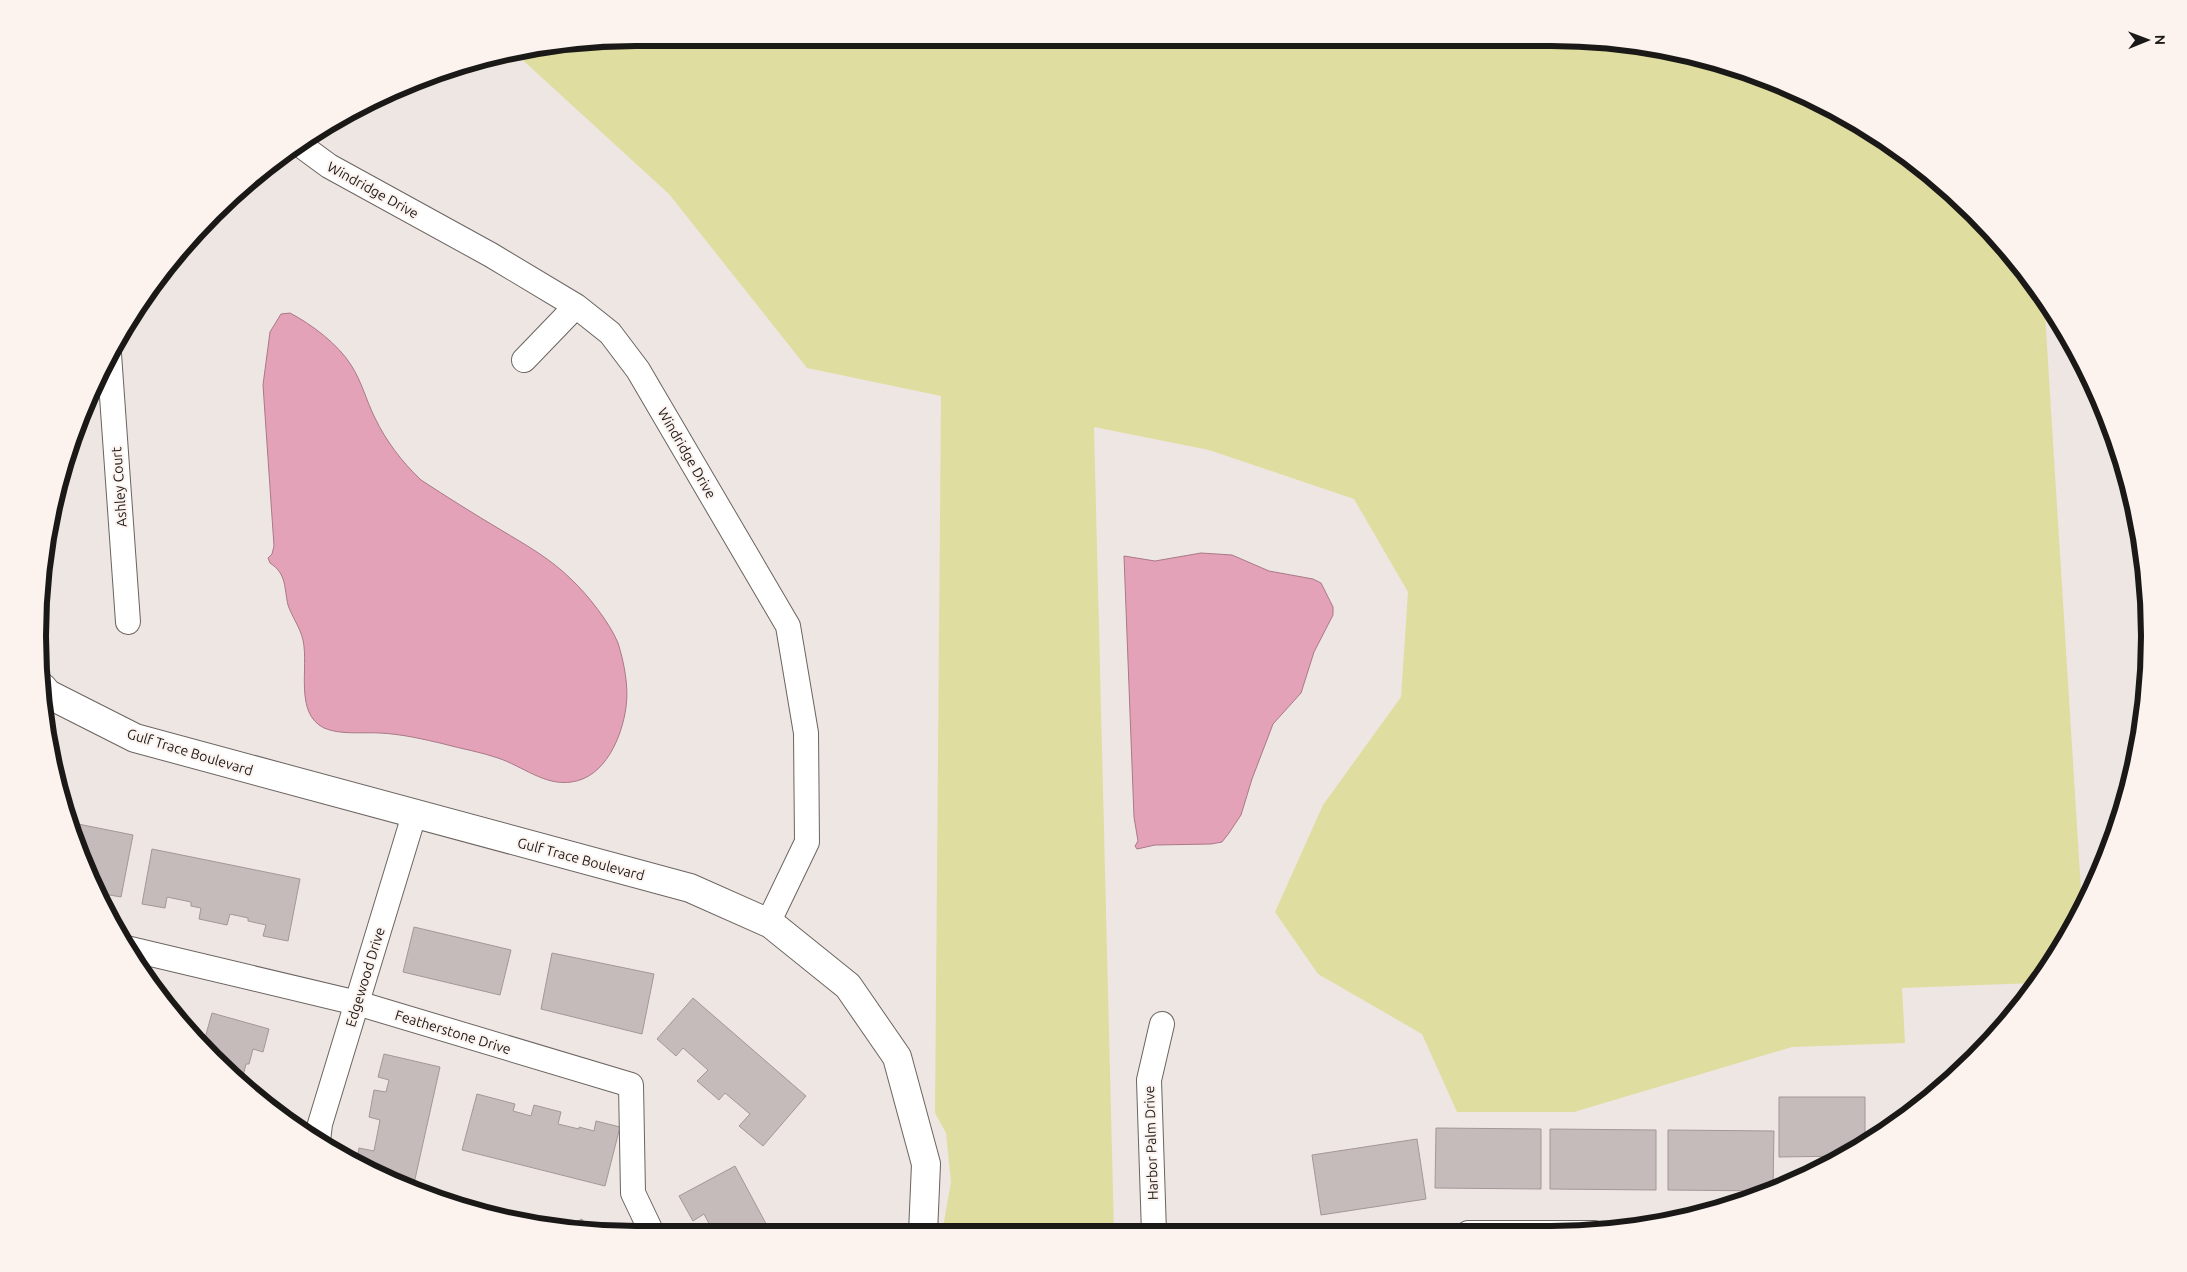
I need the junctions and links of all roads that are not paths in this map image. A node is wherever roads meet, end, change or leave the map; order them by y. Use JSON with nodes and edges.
{"nodes":[{"id":1,"x":304,"y":149,"type":"edge"},
{"id":2,"x":576,"y":306,"type":"junction"},
{"id":3,"x":524,"y":360,"type":"dead end"},
{"id":4,"x":111,"y":368,"type":"edge"},
{"id":5,"x":128,"y":622,"type":"dead end"},
{"id":6,"x":50,"y":695,"type":"edge"},
{"id":7,"x":414,"y":815,"type":"junction"},
{"id":8,"x":768,"y":923,"type":"junction"},
{"id":9,"x":138,"y":951,"type":"edge"},
{"id":10,"x":357,"y":1004,"type":"junction"},
{"id":11,"x":1162,"y":1024,"type":"dead end"},
{"id":12,"x":319,"y":1133,"type":"edge"},
{"id":13,"x":649,"y":1226,"type":"edge"},
{"id":14,"x":923,"y":1226,"type":"edge"},
{"id":15,"x":1154,"y":1226,"type":"edge"}],
"edges":[{"from":1,"to":2,"type":"street","name":"Windridge Drive"},
{"from":2,"to":3,"type":"street"},
{"from":2,"to":8,"type":"street","name":"Windridge Drive"},
{"from":4,"to":5,"type":"street","name":"Ashley Court"},
{"from":6,"to":7,"type":"street","name":"Gulf Trace Boulevard"},
{"from":7,"to":8,"type":"street","name":"Gulf Trace Boulevard"},
{"from":7,"to":10,"type":"street","name":"Edgewood Drive"},
{"from":8,"to":14,"type":"street","name":"Gulf Trace Boulevard"},
{"from":9,"to":10,"type":"street","name":"Featherstone Drive"},
{"from":10,"to":12,"type":"street","name":"Edgewood Drive"},
{"from":10,"to":13,"type":"street","name":"Featherstone Drive"},
{"from":11,"to":15,"type":"street","name":"Harbor Palm Drive"}]}
